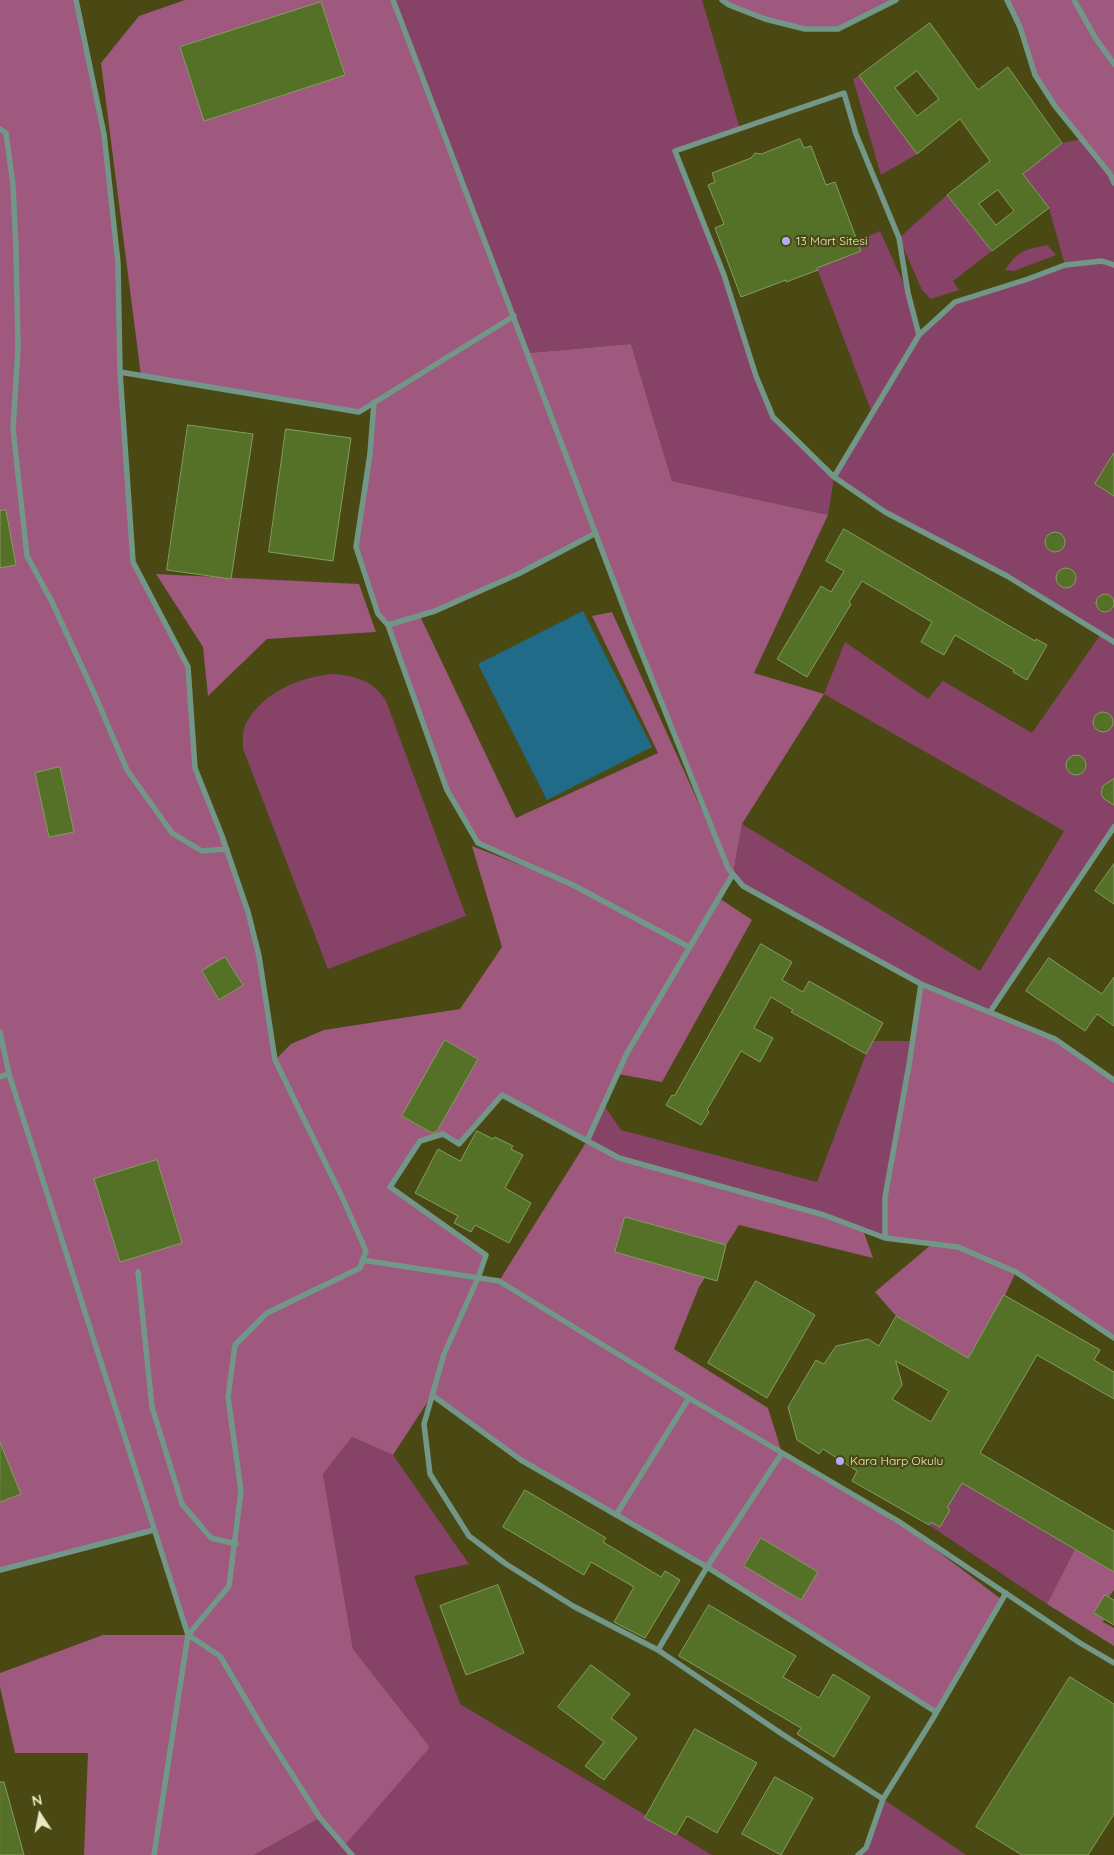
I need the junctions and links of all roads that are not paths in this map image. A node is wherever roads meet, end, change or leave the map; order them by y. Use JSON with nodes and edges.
{"nodes":[{"id":1,"x":76,"y":0,"type":"edge"},
{"id":2,"x":393,"y":0,"type":"edge"},
{"id":3,"x":722,"y":0,"type":"edge"},
{"id":4,"x":896,"y":0,"type":"edge"},
{"id":5,"x":1007,"y":0,"type":"edge"},
{"id":6,"x":1074,"y":0,"type":"edge"},
{"id":7,"x":1114,"y":64,"type":"edge"},
{"id":8,"x":0,"y":129,"type":"edge"},
{"id":9,"x":1114,"y":183,"type":"edge"},
{"id":10,"x":1114,"y":265,"type":"edge"},
{"id":11,"x":514,"y":316,"type":"junction"},
{"id":12,"x":919,"y":335,"type":"junction"},
{"id":13,"x":120,"y":372,"type":"junction"},
{"id":14,"x":374,"y":402,"type":"junction"},
{"id":15,"x":834,"y":476,"type":"junction"},
{"id":16,"x":596,"y":533,"type":"junction"},
{"id":17,"x":388,"y":624,"type":"junction"},
{"id":18,"x":1114,"y":642,"type":"edge"},
{"id":19,"x":1114,"y":826,"type":"edge"},
{"id":20,"x":227,"y":849,"type":"junction"},
{"id":21,"x":733,"y":874,"type":"junction"},
{"id":22,"x":689,"y":947,"type":"junction"},
{"id":23,"x":920,"y":984,"type":"junction"},
{"id":24,"x":990,"y":1012,"type":"junction"},
{"id":25,"x":0,"y":1032,"type":"edge"},
{"id":26,"x":9,"y":1074,"type":"junction"},
{"id":27,"x":0,"y":1077,"type":"edge"},
{"id":28,"x":1114,"y":1080,"type":"edge"},
{"id":29,"x":587,"y":1141,"type":"junction"},
{"id":30,"x":885,"y":1238,"type":"junction"},
{"id":31,"x":362,"y":1260,"type":"junction"},
{"id":32,"x":138,"y":1272,"type":"dead end"},
{"id":33,"x":478,"y":1278,"type":"junction"},
{"id":34,"x":1114,"y":1338,"type":"edge"},
{"id":35,"x":432,"y":1395,"type":"junction"},
{"id":36,"x":689,"y":1398,"type":"junction"},
{"id":37,"x":782,"y":1453,"type":"junction"},
{"id":38,"x":616,"y":1515,"type":"junction"},
{"id":39,"x":154,"y":1530,"type":"junction"},
{"id":40,"x":236,"y":1544,"type":"junction"},
{"id":41,"x":707,"y":1567,"type":"junction"},
{"id":42,"x":0,"y":1570,"type":"edge"},
{"id":43,"x":1006,"y":1593,"type":"junction"},
{"id":44,"x":188,"y":1635,"type":"junction"},
{"id":45,"x":658,"y":1650,"type":"junction"},
{"id":46,"x":1114,"y":1663,"type":"edge"},
{"id":47,"x":936,"y":1712,"type":"junction"},
{"id":48,"x":882,"y":1798,"type":"junction"},
{"id":49,"x":154,"y":1855,"type":"edge"},
{"id":50,"x":352,"y":1855,"type":"edge"},
{"id":51,"x":858,"y":1855,"type":"edge"}],
"edges":[{"from":1,"to":13,"type":"lane"},
{"from":2,"to":11,"type":"lane"},
{"from":3,"to":4,"type":"lane"},
{"from":5,"to":9,"type":"lane"},
{"from":6,"to":7,"type":"lane"},
{"from":8,"to":20,"type":"lane"},
{"from":10,"to":12,"type":"lane"},
{"from":11,"to":14,"type":"lane"},
{"from":11,"to":16,"type":"lane"},
{"from":12,"to":15,"type":"lane"},
{"from":12,"to":15,"type":"lane"},
{"from":13,"to":14,"type":"lane"},
{"from":13,"to":20,"type":"lane"},
{"from":14,"to":17,"type":"lane"},
{"from":15,"to":18,"type":"lane"},
{"from":16,"to":17,"type":"lane"},
{"from":16,"to":21,"type":"lane"},
{"from":17,"to":22,"type":"lane"},
{"from":19,"to":24,"type":"lane"},
{"from":20,"to":31,"type":"lane"},
{"from":21,"to":22,"type":"lane"},
{"from":21,"to":23,"type":"lane"},
{"from":22,"to":29,"type":"lane"},
{"from":23,"to":24,"type":"lane"},
{"from":23,"to":30,"type":"lane"},
{"from":24,"to":28,"type":"lane"},
{"from":25,"to":26,"type":"lane"},
{"from":26,"to":27,"type":"lane"},
{"from":26,"to":39,"type":"lane"},
{"from":29,"to":30,"type":"lane"},
{"from":29,"to":33,"type":"lane"},
{"from":30,"to":34,"type":"lane"},
{"from":31,"to":33,"type":"lane"},
{"from":31,"to":40,"type":"lane"},
{"from":32,"to":40,"type":"lane"},
{"from":33,"to":35,"type":"lane"},
{"from":33,"to":36,"type":"lane"},
{"from":35,"to":38,"type":"lane"},
{"from":35,"to":45,"type":"lane"},
{"from":36,"to":37,"type":"lane"},
{"from":36,"to":38,"type":"lane"},
{"from":37,"to":41,"type":"lane"},
{"from":37,"to":43,"type":"lane"},
{"from":38,"to":41,"type":"lane"},
{"from":39,"to":42,"type":"lane"},
{"from":39,"to":44,"type":"lane"},
{"from":40,"to":44,"type":"lane"},
{"from":41,"to":45,"type":"lane"},
{"from":41,"to":47,"type":"lane"},
{"from":43,"to":46,"type":"lane"},
{"from":43,"to":47,"type":"lane"},
{"from":44,"to":49,"type":"lane"},
{"from":44,"to":50,"type":"lane"},
{"from":45,"to":48,"type":"lane"},
{"from":47,"to":48,"type":"lane"},
{"from":48,"to":51,"type":"lane"}]}
